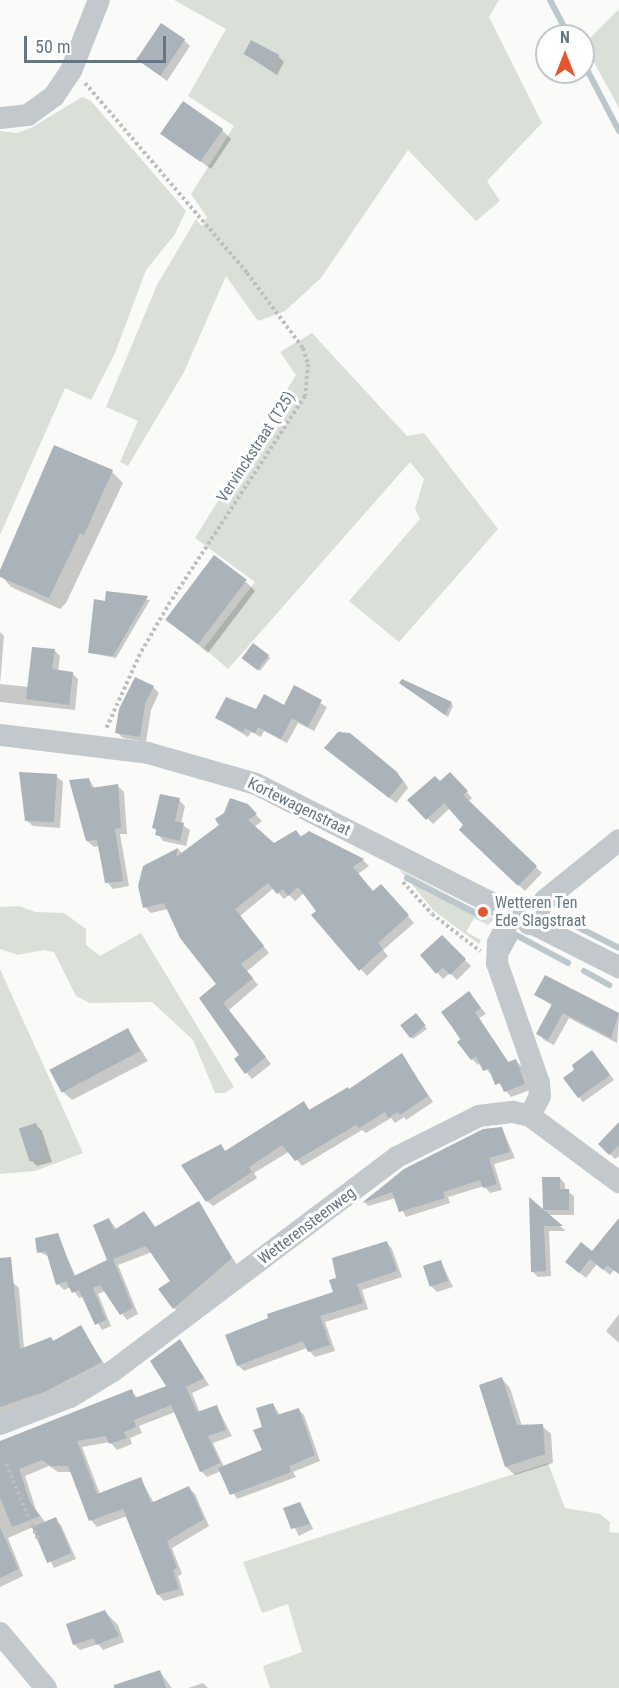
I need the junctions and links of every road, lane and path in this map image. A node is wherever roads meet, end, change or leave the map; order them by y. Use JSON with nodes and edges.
{"nodes":[{"id":1,"x":99,"y":0,"type":"edge"},
{"id":2,"x":71,"y":71,"type":"junction"},
{"id":3,"x":0,"y":118,"type":"edge"},
{"id":4,"x":0,"y":735,"type":"edge"},
{"id":5,"x":103,"y":746,"type":"junction"},
{"id":6,"x":619,"y":840,"type":"edge"},
{"id":7,"x":395,"y":855,"type":"junction"},
{"id":8,"x":520,"y":920,"type":"junction"},
{"id":9,"x":496,"y":960,"type":"junction"},
{"id":10,"x":619,"y":967,"type":"edge"},
{"id":11,"x":530,"y":1116,"type":"junction"},
{"id":12,"x":619,"y":1182,"type":"edge"},
{"id":13,"x":0,"y":1424,"type":"edge"},
{"id":14,"x":6,"y":1464,"type":"dead end"},
{"id":15,"x":38,"y":1539,"type":"dead end"},
{"id":16,"x":0,"y":1633,"type":"edge"},
{"id":17,"x":46,"y":1688,"type":"edge"}],
"edges":[{"from":1,"to":2,"type":"street"},
{"from":2,"to":3,"type":"street"},
{"from":2,"to":5,"type":"path","name":"Vervinckstraat (T25)"},
{"from":4,"to":5,"type":"street","name":"Kortewagenstraat"},
{"from":5,"to":7,"type":"street","name":"Kortewagenstraat"},
{"from":6,"to":8,"type":"street"},
{"from":7,"to":8,"type":"street","name":"Kortewagenstraat"},
{"from":7,"to":9,"type":"path"},
{"from":8,"to":9,"type":"street"},
{"from":8,"to":10,"type":"street","name":"Kortewagenstraat"},
{"from":9,"to":11,"type":"street"},
{"from":11,"to":12,"type":"street"},
{"from":11,"to":13,"type":"street","name":"Wetterensteenweg"},
{"from":14,"to":15,"type":"path"},
{"from":16,"to":17,"type":"street"}]}
